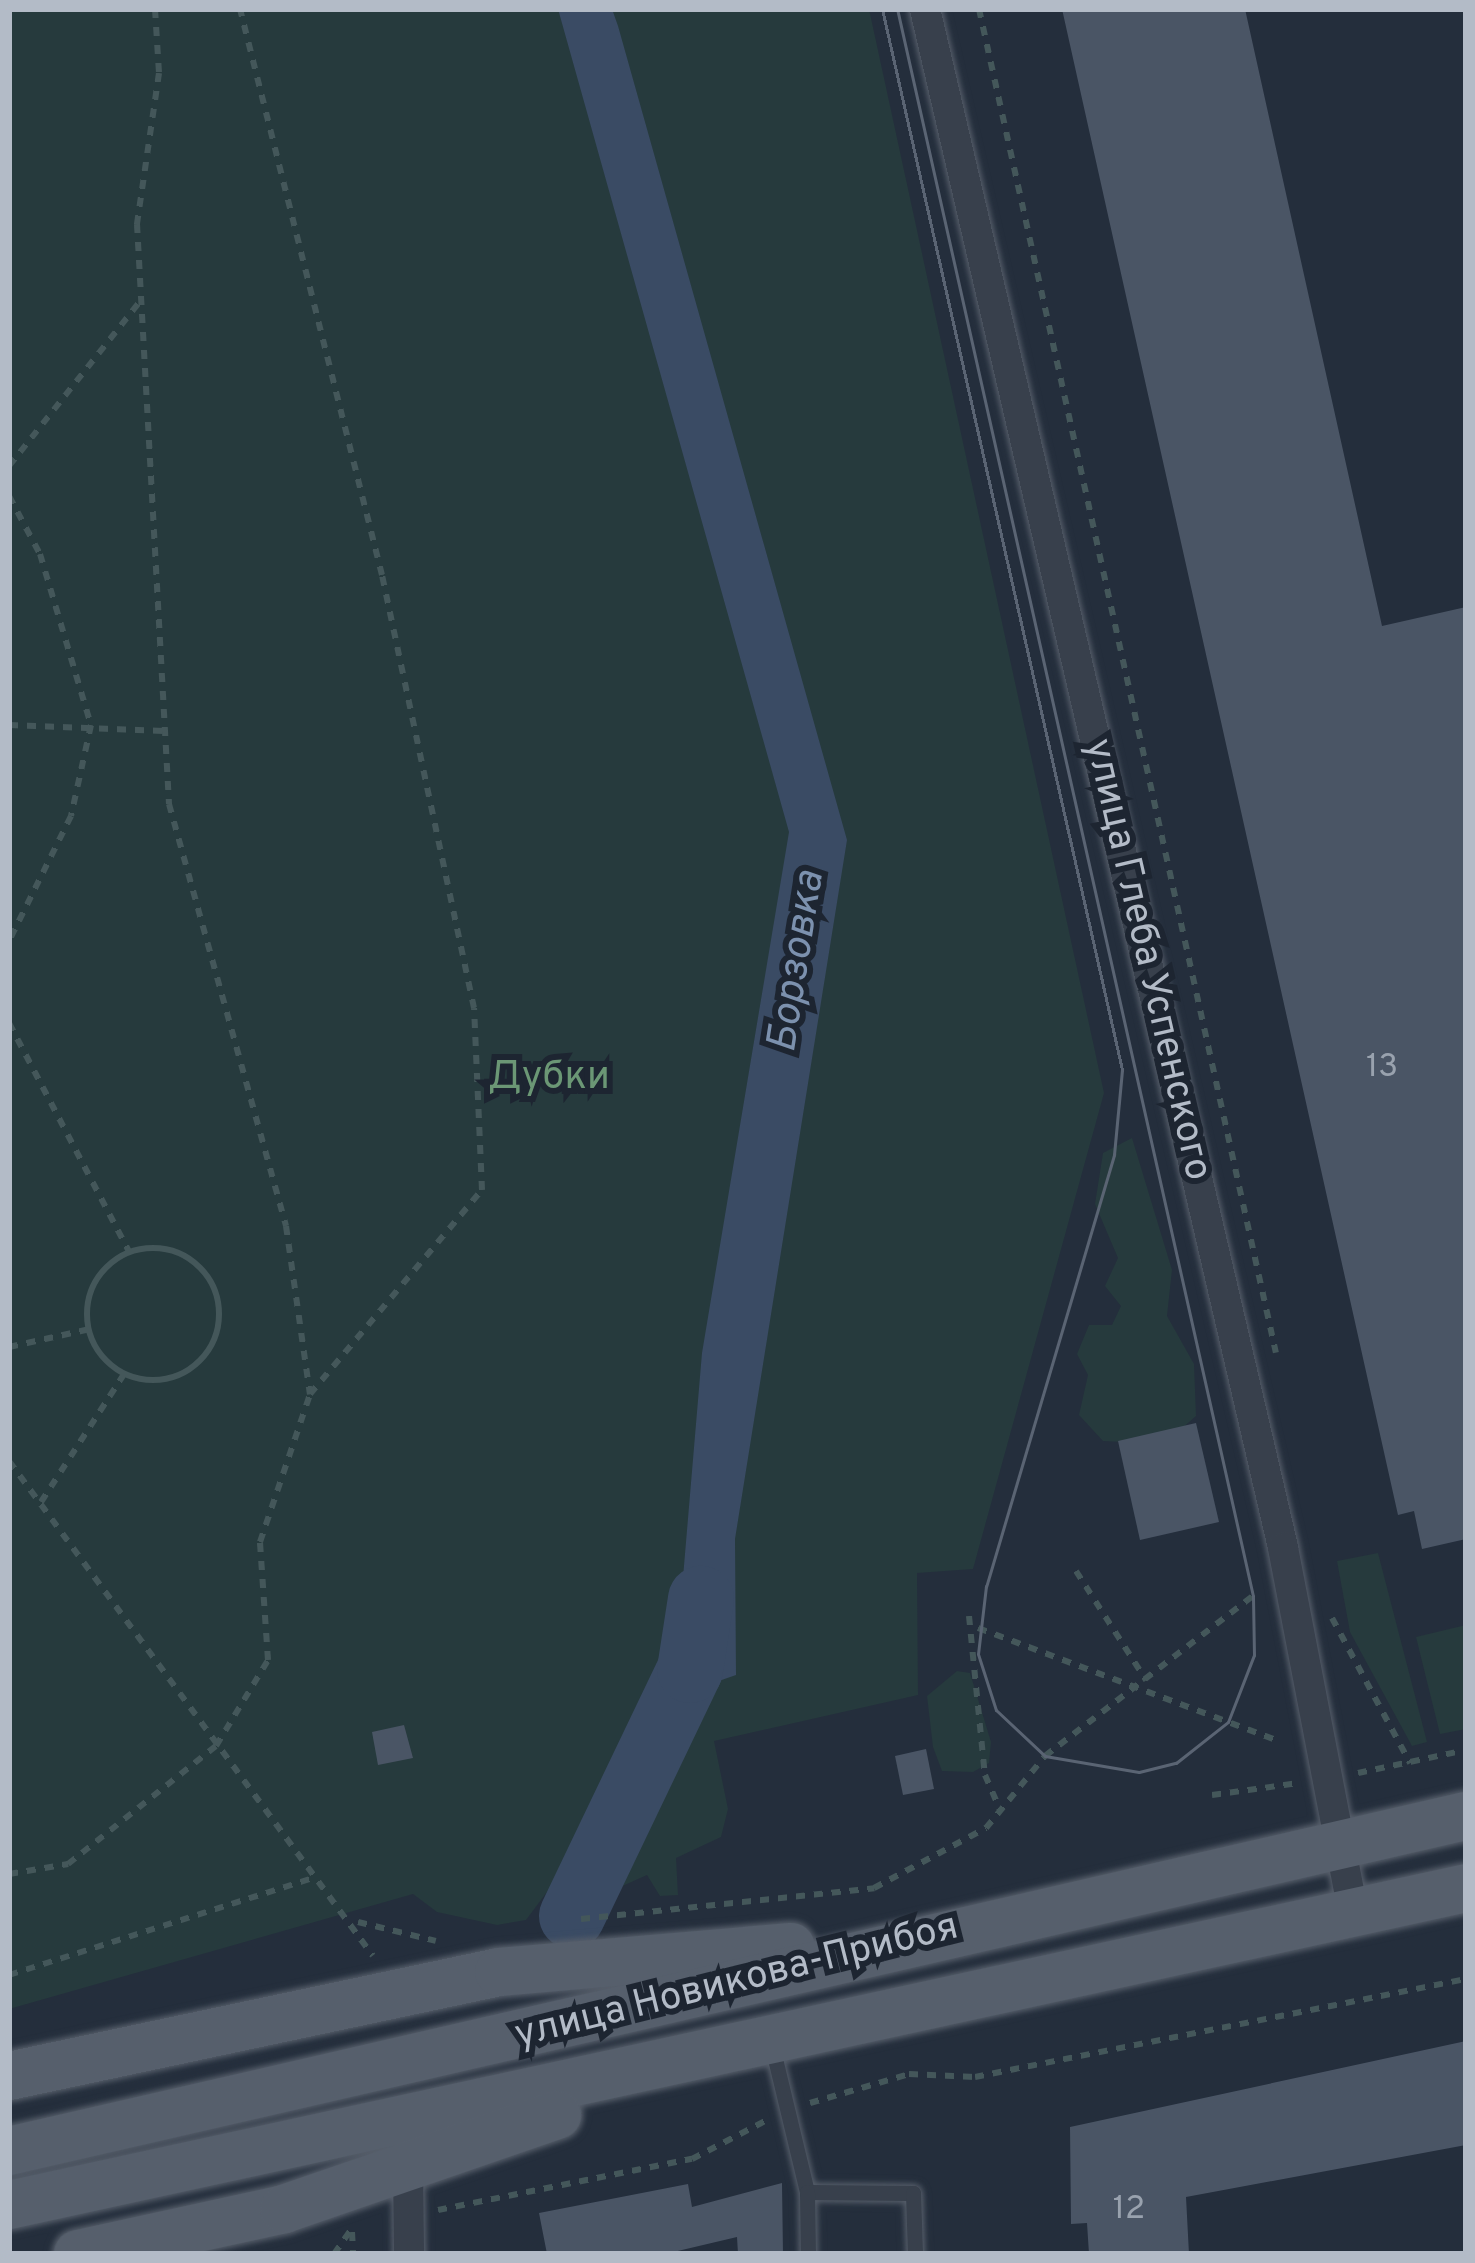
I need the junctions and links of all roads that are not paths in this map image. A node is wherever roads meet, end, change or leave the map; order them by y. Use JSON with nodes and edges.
{"nodes":[{"id":1,"x":925,"y":9,"type":"edge"},
{"id":2,"x":1466,"y":1816,"type":"edge"},
{"id":3,"x":1340,"y":1844,"type":"junction"},
{"id":4,"x":1466,"y":1888,"type":"edge"},
{"id":5,"x":1353,"y":1913,"type":"junction"},
{"id":6,"x":903,"y":1938,"type":"junction"},
{"id":7,"x":772,"y":2043,"type":"junction"},
{"id":8,"x":724,"y":2054,"type":"junction"},
{"id":9,"x":9,"y":2076,"type":"edge"},
{"id":10,"x":9,"y":2151,"type":"edge"},
{"id":11,"x":408,"y":2168,"type":"junction"},
{"id":12,"x":808,"y":2192,"type":"junction"},
{"id":13,"x":9,"y":2205,"type":"edge"},
{"id":14,"x":78,"y":2254,"type":"edge"},
{"id":15,"x":409,"y":2254,"type":"edge"},
{"id":16,"x":808,"y":2254,"type":"edge"},
{"id":17,"x":915,"y":2254,"type":"edge"}],
"edges":[{"from":1,"to":3,"type":"street","name":"улица Глеба Успенского"},
{"from":2,"to":3,"type":"main road","name":"улица Новикова-Прибоя"},
{"from":3,"to":5,"type":"street","name":"улица Глеба Успенского"},
{"from":3,"to":6,"type":"main road","name":"улица Новикова-Прибоя"},
{"from":4,"to":5,"type":"main road","name":"улица Новикова-Прибоя"},
{"from":5,"to":7,"type":"main road","name":"улица Новикова-Прибоя"},
{"from":6,"to":9,"type":"main road"},
{"from":6,"to":10,"type":"main road","name":"улица Новикова-Прибоя"},
{"from":7,"to":8,"type":"main road","name":"улица Новикова-Прибоя"},
{"from":7,"to":12,"type":"lane"},
{"from":8,"to":11,"type":"main road"},
{"from":8,"to":13,"type":"main road","name":"улица Новикова-Прибоя"},
{"from":11,"to":14,"type":"main road"},
{"from":11,"to":15,"type":"street"},
{"from":12,"to":16,"type":"lane"},
{"from":12,"to":17,"type":"lane"}]}
